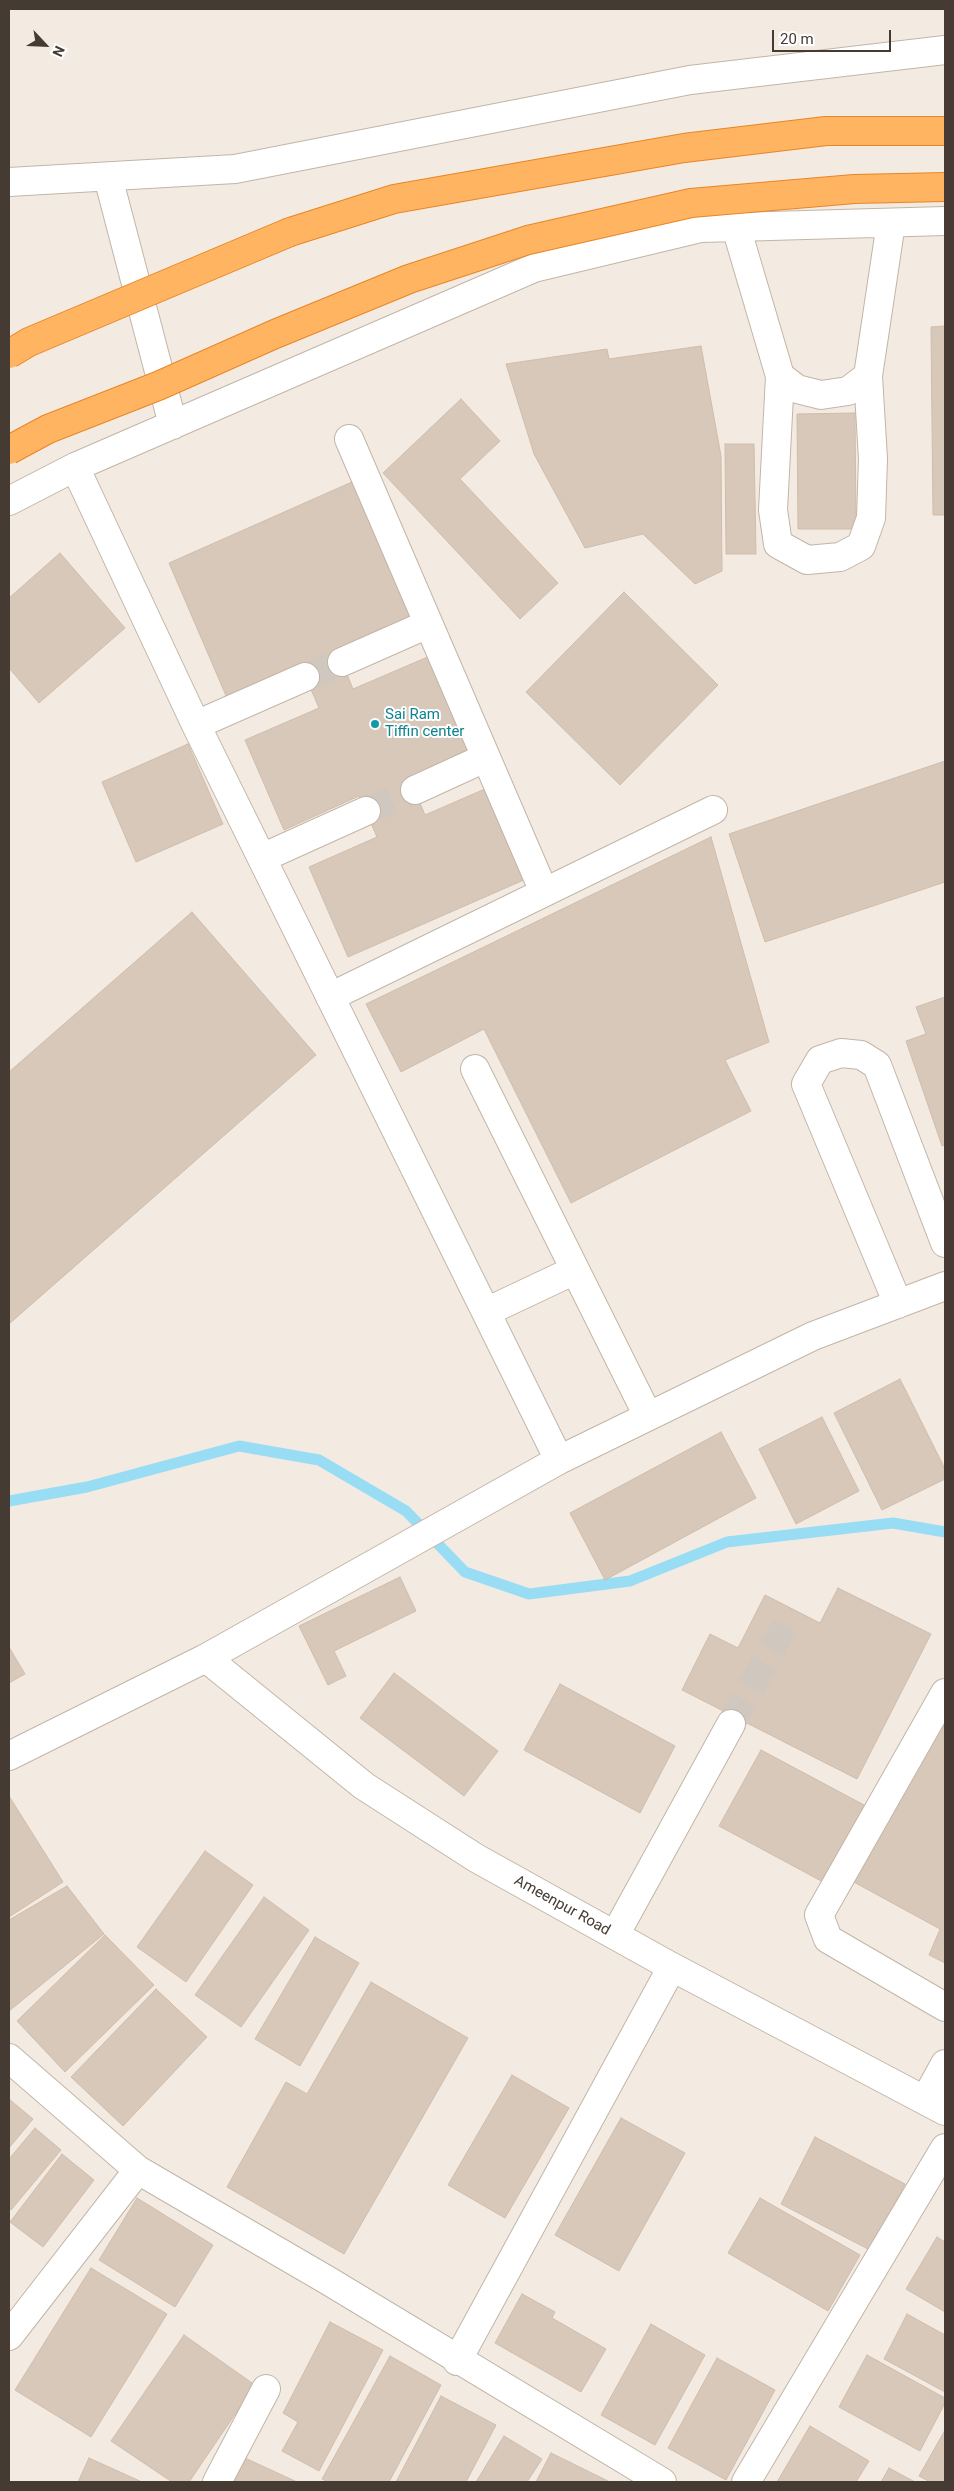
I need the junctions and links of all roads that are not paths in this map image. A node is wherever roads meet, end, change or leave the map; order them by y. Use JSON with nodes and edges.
{"nodes":[{"id":1,"x":945,"y":50,"type":"edge"},
{"id":2,"x":945,"y":132,"type":"edge"},
{"id":3,"x":108,"y":176,"type":"junction"},
{"id":4,"x":9,"y":182,"type":"edge"},
{"id":5,"x":945,"y":187,"type":"edge"},
{"id":6,"x":945,"y":221,"type":"edge"},
{"id":7,"x":890,"y":223,"type":"junction"},
{"id":8,"x":736,"y":227,"type":"junction"},
{"id":9,"x":9,"y":354,"type":"edge"},
{"id":10,"x":780,"y":376,"type":"junction"},
{"id":11,"x":868,"y":376,"type":"junction"},
{"id":12,"x":173,"y":425,"type":"junction"},
{"id":13,"x":349,"y":439,"type":"dead end"},
{"id":14,"x":9,"y":450,"type":"edge"},
{"id":15,"x":75,"y":467,"type":"junction"},
{"id":16,"x":9,"y":501,"type":"edge"},
{"id":17,"x":428,"y":624,"type":"junction"},
{"id":18,"x":342,"y":662,"type":"tunnel mouth"},
{"id":19,"x":305,"y":677,"type":"tunnel mouth"},
{"id":20,"x":196,"y":725,"type":"junction"},
{"id":21,"x":485,"y":758,"type":"junction"},
{"id":22,"x":415,"y":790,"type":"tunnel mouth"},
{"id":23,"x":713,"y":810,"type":"dead end"},
{"id":24,"x":366,"y":811,"type":"tunnel mouth"},
{"id":25,"x":262,"y":858,"type":"junction"},
{"id":26,"x":544,"y":892,"type":"junction"},
{"id":27,"x":330,"y":997,"type":"junction"},
{"id":28,"x":474,"y":1069,"type":"dead end"},
{"id":29,"x":945,"y":1243,"type":"edge"},
{"id":30,"x":575,"y":1270,"type":"junction"},
{"id":31,"x":945,"y":1286,"type":"edge"},
{"id":32,"x":898,"y":1304,"type":"junction"},
{"id":33,"x":486,"y":1312,"type":"junction"},
{"id":34,"x":648,"y":1416,"type":"junction"},
{"id":35,"x":559,"y":1460,"type":"junction"},
{"id":36,"x":206,"y":1658,"type":"junction"},
{"id":37,"x":945,"y":1693,"type":"edge"},
{"id":38,"x":731,"y":1724,"type":"tunnel mouth"},
{"id":39,"x":9,"y":1756,"type":"edge"},
{"id":40,"x":615,"y":1935,"type":"junction"},
{"id":41,"x":672,"y":1967,"type":"junction"},
{"id":42,"x":945,"y":2007,"type":"edge"},
{"id":43,"x":9,"y":2058,"type":"edge"},
{"id":44,"x":945,"y":2064,"type":"edge"},
{"id":45,"x":935,"y":2105,"type":"edge"},
{"id":46,"x":945,"y":2148,"type":"edge"},
{"id":47,"x":138,"y":2170,"type":"junction"},
{"id":48,"x":9,"y":2336,"type":"edge"},
{"id":49,"x":457,"y":2361,"type":"junction"},
{"id":50,"x":266,"y":2389,"type":"dead end"},
{"id":51,"x":217,"y":2482,"type":"edge"},
{"id":52,"x":662,"y":2482,"type":"edge"},
{"id":53,"x":746,"y":2482,"type":"edge"}],
"edges":[{"from":1,"to":3,"type":"street"},
{"from":2,"to":9,"type":"highway","bridge":true},
{"from":3,"to":4,"type":"street"},
{"from":3,"to":12,"type":"street"},
{"from":5,"to":14,"type":"highway","bridge":true},
{"from":6,"to":7,"type":"street"},
{"from":7,"to":8,"type":"street"},
{"from":7,"to":11,"type":"street"},
{"from":8,"to":10,"type":"street"},
{"from":8,"to":12,"type":"street"},
{"from":10,"to":11,"type":"street"},
{"from":10,"to":11,"type":"street"},
{"from":12,"to":15,"type":"street"},
{"from":13,"to":17,"type":"street"},
{"from":15,"to":16,"type":"street"},
{"from":15,"to":20,"type":"street"},
{"from":17,"to":18,"type":"street"},
{"from":17,"to":21,"type":"street"},
{"from":19,"to":20,"type":"street"},
{"from":20,"to":25,"type":"street"},
{"from":21,"to":22,"type":"street"},
{"from":21,"to":26,"type":"street"},
{"from":23,"to":26,"type":"street"},
{"from":24,"to":25,"type":"street"},
{"from":25,"to":27,"type":"street"},
{"from":26,"to":27,"type":"street"},
{"from":27,"to":33,"type":"street"},
{"from":28,"to":30,"type":"street"},
{"from":29,"to":32,"type":"street"},
{"from":30,"to":33,"type":"street"},
{"from":30,"to":34,"type":"street"},
{"from":31,"to":32,"type":"street"},
{"from":32,"to":34,"type":"street"},
{"from":33,"to":35,"type":"street"},
{"from":34,"to":35,"type":"street"},
{"from":35,"to":36,"type":"street"},
{"from":36,"to":39,"type":"street"},
{"from":36,"to":40,"type":"street","name":"Ameenpur Road"},
{"from":37,"to":42,"type":"street"},
{"from":38,"to":40,"type":"street"},
{"from":40,"to":41,"type":"street","name":"Ameenpur Road"},
{"from":41,"to":45,"type":"street","name":"Ameenpur Road"},
{"from":41,"to":49,"type":"street"},
{"from":43,"to":47,"type":"street"},
{"from":44,"to":45,"type":"street"},
{"from":46,"to":53,"type":"street"},
{"from":47,"to":48,"type":"street"},
{"from":47,"to":49,"type":"street"},
{"from":49,"to":52,"type":"street"},
{"from":50,"to":51,"type":"street"}]}
